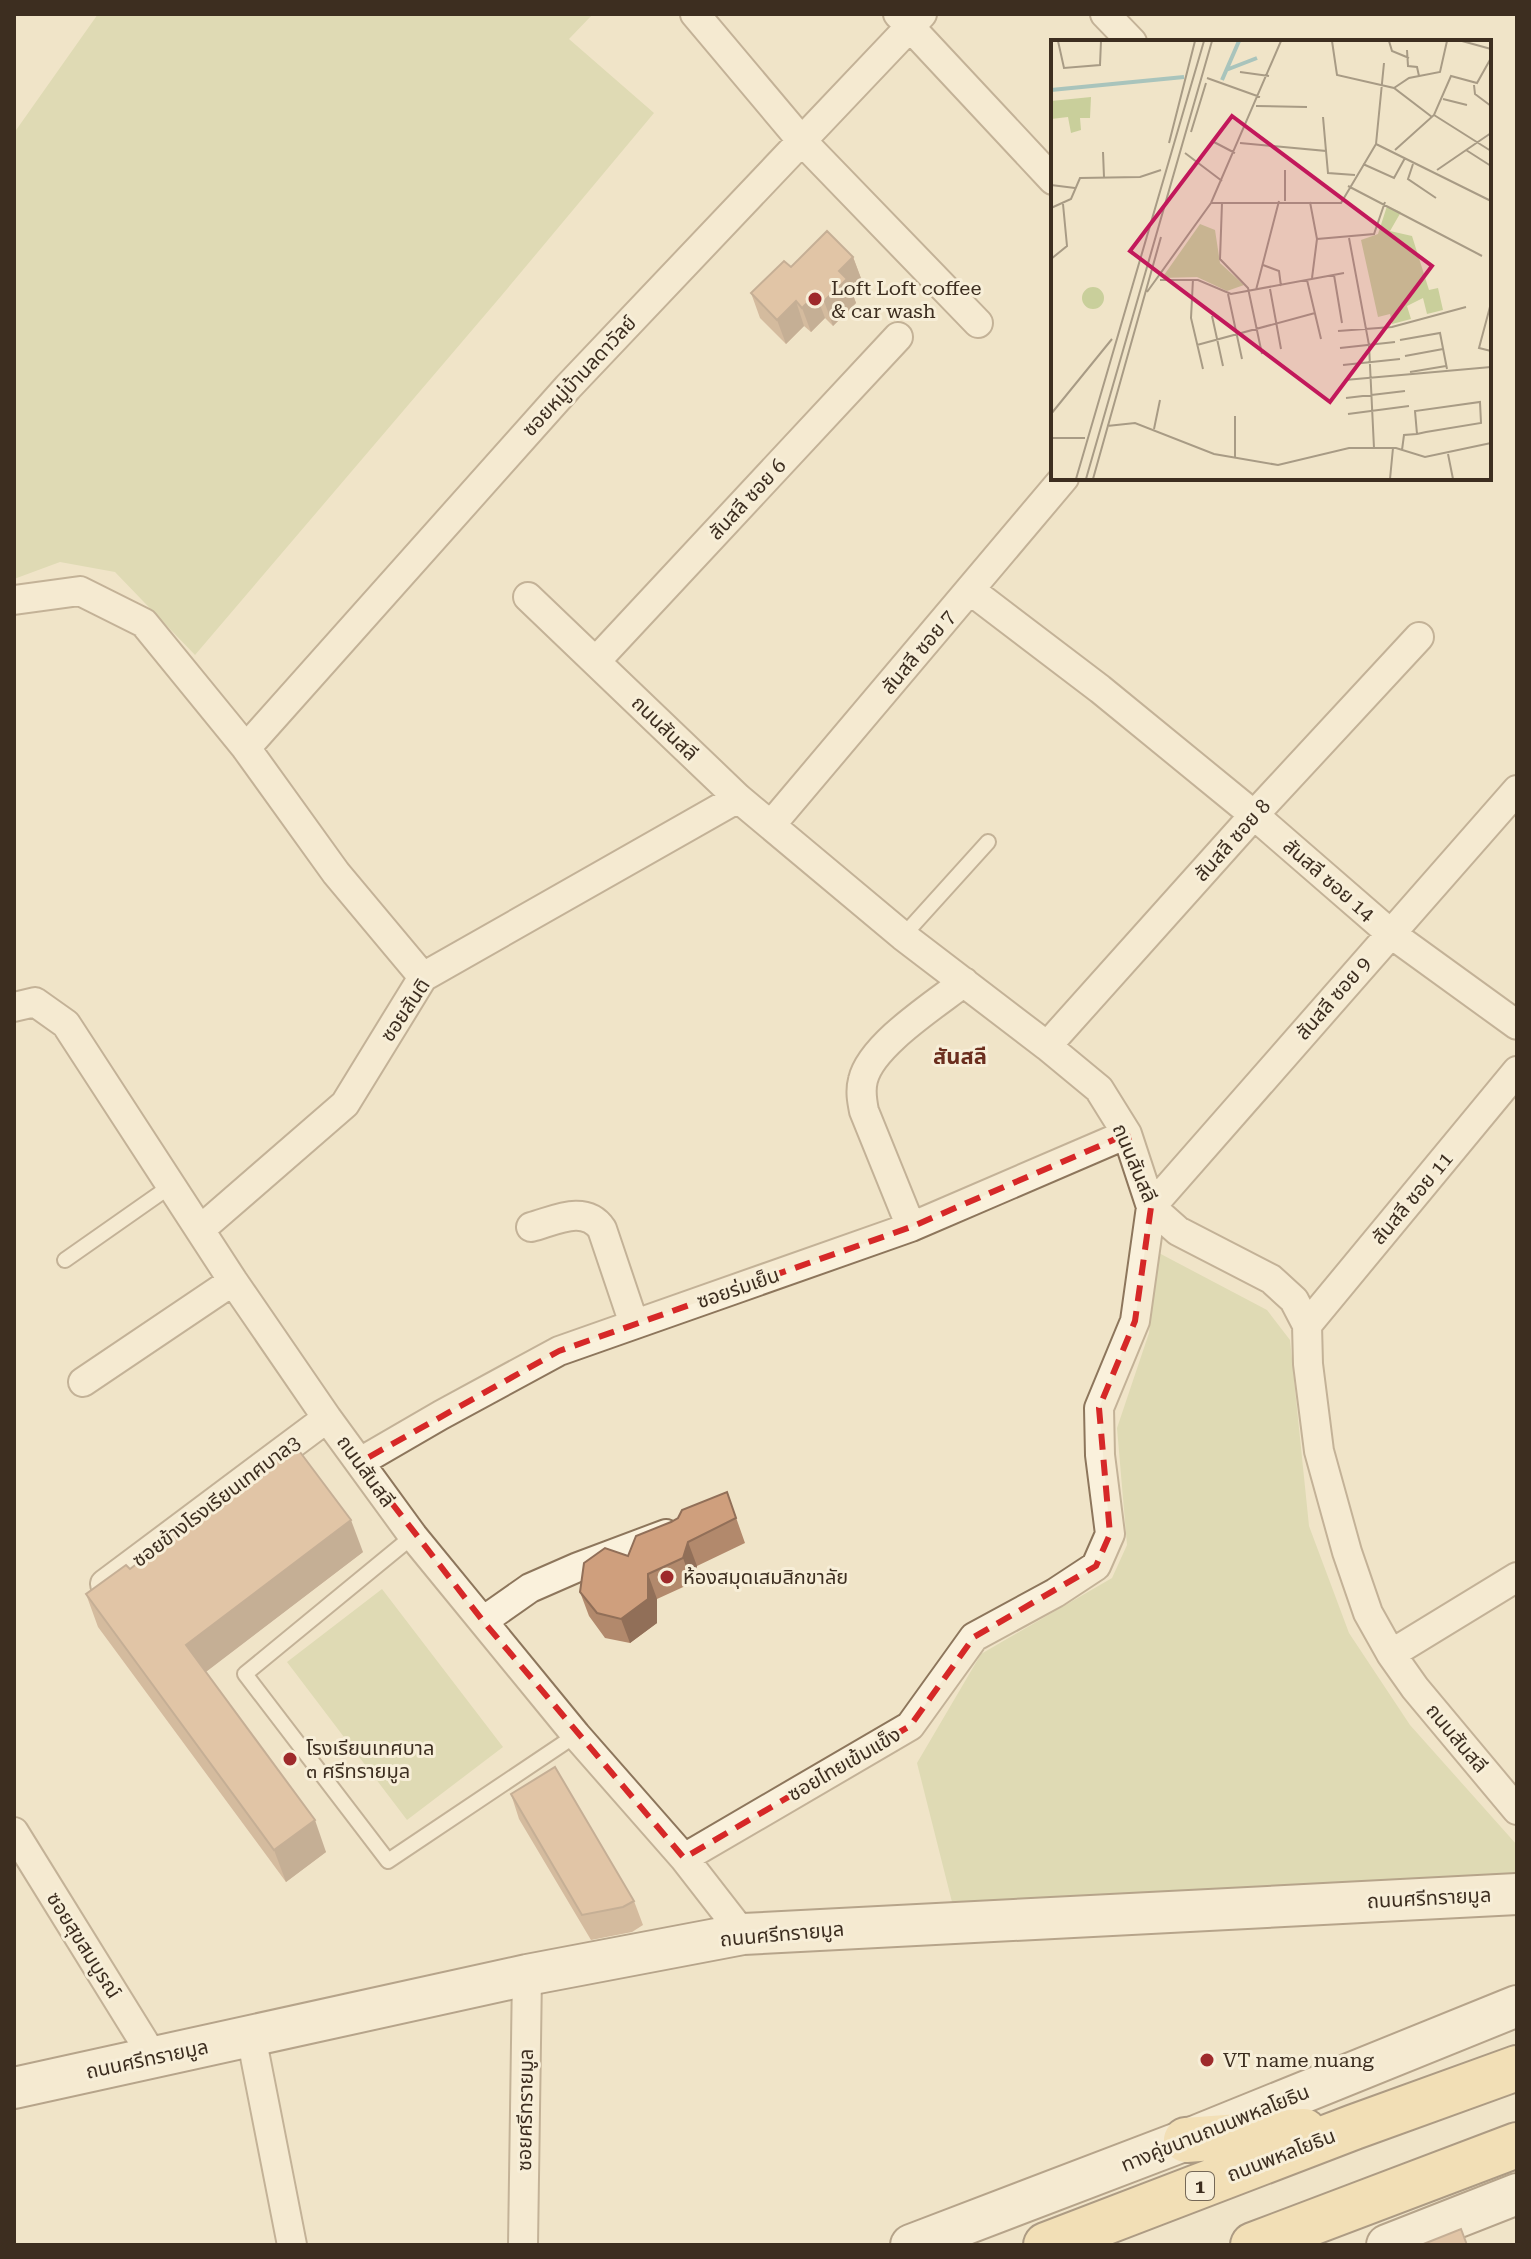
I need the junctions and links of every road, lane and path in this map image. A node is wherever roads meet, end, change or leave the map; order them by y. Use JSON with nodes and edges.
{"nodes":[{"id":1,"x":695,"y":14,"type":"edge"},
{"id":2,"x":1105,"y":14,"type":"edge"},
{"id":3,"x":910,"y":18,"type":"edge"},
{"id":4,"x":1130,"y":40,"type":"edge"},
{"id":5,"x":801,"y":140,"type":"junction"},
{"id":6,"x":1051,"y":178,"type":"edge"},
{"id":7,"x":978,"y":323,"type":"dead end"},
{"id":8,"x":898,"y":337,"type":"dead end"},
{"id":9,"x":1062,"y":480,"type":"edge"},
{"id":10,"x":970,"y":590,"type":"junction"},
{"id":11,"x":528,"y":597,"type":"dead end"},
{"id":12,"x":14,"y":600,"type":"edge"},
{"id":13,"x":1419,"y":637,"type":"dead end"},
{"id":14,"x":596,"y":661,"type":"junction"},
{"id":15,"x":246,"y":748,"type":"junction"},
{"id":16,"x":1517,"y":790,"type":"edge"},
{"id":17,"x":738,"y":798,"type":"junction"},
{"id":18,"x":1254,"y":815,"type":"junction"},
{"id":19,"x":771,"y":825,"type":"junction"},
{"id":20,"x":988,"y":842,"type":"dead end"},
{"id":21,"x":1390,"y":933,"type":"junction"},
{"id":22,"x":903,"y":936,"type":"junction"},
{"id":23,"x":423,"y":977,"type":"junction"},
{"id":24,"x":964,"y":982,"type":"junction"},
{"id":25,"x":14,"y":1007,"type":"edge"},
{"id":26,"x":1517,"y":1025,"type":"edge"},
{"id":27,"x":1047,"y":1046,"type":"junction"},
{"id":28,"x":1517,"y":1071,"type":"edge"},
{"id":29,"x":1127,"y":1134,"type":"junction"},
{"id":30,"x":172,"y":1185,"type":"junction"},
{"id":31,"x":1151,"y":1207,"type":"junction"},
{"id":32,"x":531,"y":1227,"type":"dead end"},
{"id":33,"x":911,"y":1227,"type":"junction"},
{"id":34,"x":201,"y":1229,"type":"junction"},
{"id":35,"x":65,"y":1260,"type":"dead end"},
{"id":36,"x":233,"y":1281,"type":"junction"},
{"id":37,"x":634,"y":1324,"type":"junction"},
{"id":38,"x":1307,"y":1325,"type":"junction"},
{"id":39,"x":83,"y":1382,"type":"dead end"},
{"id":40,"x":327,"y":1418,"type":"junction"},
{"id":41,"x":360,"y":1462,"type":"junction"},
{"id":42,"x":674,"y":1531,"type":"edge"},
{"id":43,"x":413,"y":1536,"type":"junction"},
{"id":44,"x":1517,"y":1577,"type":"edge"},
{"id":45,"x":105,"y":1584,"type":"edge"},
{"id":46,"x":483,"y":1621,"type":"junction"},
{"id":47,"x":1391,"y":1654,"type":"junction"},
{"id":48,"x":576,"y":1735,"type":"junction"},
{"id":49,"x":1517,"y":1810,"type":"edge"},
{"id":50,"x":14,"y":1832,"type":"edge"},
{"id":51,"x":684,"y":1858,"type":"junction"},
{"id":52,"x":1517,"y":1894,"type":"edge"},
{"id":53,"x":743,"y":1934,"type":"junction"},
{"id":54,"x":527,"y":1975,"type":"junction"},
{"id":55,"x":1517,"y":2006,"type":"edge"},
{"id":56,"x":251,"y":2036,"type":"junction"},
{"id":57,"x":154,"y":2058,"type":"junction"},
{"id":58,"x":1517,"y":2068,"type":"edge"},
{"id":59,"x":14,"y":2088,"type":"edge"},
{"id":60,"x":1354,"y":2127,"type":"junction"},
{"id":61,"x":1186,"y":2140,"type":"junction"},
{"id":62,"x":1517,"y":2145,"type":"edge"},
{"id":63,"x":1517,"y":2194,"type":"edge"},
{"id":64,"x":292,"y":2245,"type":"edge"},
{"id":65,"x":523,"y":2245,"type":"edge"},
{"id":66,"x":911,"y":2245,"type":"edge"},
{"id":67,"x":1046,"y":2245,"type":"edge"},
{"id":68,"x":1253,"y":2245,"type":"edge"},
{"id":69,"x":1387,"y":2245,"type":"edge"}],
"edges":[{"from":1,"to":5,"type":"street"},
{"from":2,"to":4,"type":"street"},
{"from":3,"to":5,"type":"street","name":"ซอยหมู่บ้านลดาวัลย์"},
{"from":3,"to":6,"type":"street"},
{"from":5,"to":7,"type":"street"},
{"from":5,"to":15,"type":"street","name":"ซอยหมู่บ้านลดาวัลย์"},
{"from":8,"to":14,"type":"street","name":"สันสลี ซอย 6"},
{"from":9,"to":10,"type":"street","name":"สันสลี ซอย 7"},
{"from":10,"to":18,"type":"street","name":"สันสลี ซอย 14"},
{"from":10,"to":19,"type":"street","name":"สันสลี ซอย 7"},
{"from":11,"to":14,"type":"street","name":"ถนนสันสลี"},
{"from":12,"to":15,"type":"street"},
{"from":13,"to":18,"type":"street","name":"สันสลี ซอย 8"},
{"from":14,"to":17,"type":"street","name":"ถนนสันสลี"},
{"from":15,"to":23,"type":"street"},
{"from":16,"to":21,"type":"street","name":"สันสลี ซอย 9"},
{"from":17,"to":19,"type":"street","name":"ถนนสันสลี"},
{"from":17,"to":23,"type":"street","name":"ซอยสันติ"},
{"from":18,"to":21,"type":"street","name":"สันสลี ซอย 14"},
{"from":18,"to":27,"type":"street","name":"สันสลี ซอย 8"},
{"from":19,"to":22,"type":"street","name":"ถนนสันสลี"},
{"from":20,"to":22,"type":"lane"},
{"from":21,"to":26,"type":"street","name":"สันสลี ซอย 14"},
{"from":21,"to":31,"type":"street","name":"สันสลี ซอย 9"},
{"from":22,"to":24,"type":"street","name":"ถนนสันสลี"},
{"from":23,"to":34,"type":"street","name":"ซอยสันติ"},
{"from":24,"to":27,"type":"street","name":"ถนนสันสลี"},
{"from":24,"to":33,"type":"street"},
{"from":25,"to":30,"type":"street","name":"ถนนสันสลี"},
{"from":27,"to":29,"type":"street","name":"ถนนสันสลี"},
{"from":28,"to":38,"type":"street","name":"สันสลี ซอย 11"},
{"from":29,"to":31,"type":"street","name":"ถนนสันสลี"},
{"from":29,"to":33,"type":"street","name":"ซอยร่มเย็น"},
{"from":30,"to":34,"type":"street","name":"ถนนสันสลี"},
{"from":30,"to":35,"type":"lane"},
{"from":31,"to":38,"type":"street","name":"ถนนสันสลี"},
{"from":31,"to":51,"type":"street","name":"ซอยไทยเข้มแข็ง"},
{"from":32,"to":37,"type":"street"},
{"from":33,"to":37,"type":"street","name":"ซอยร่มเย็น"},
{"from":34,"to":36,"type":"street","name":"ถนนสันสลี"},
{"from":36,"to":39,"type":"street"},
{"from":36,"to":40,"type":"street","name":"ถนนสันสลี"},
{"from":37,"to":41,"type":"street","name":"ซอยร่มเย็น"},
{"from":38,"to":47,"type":"street","name":"ถนนสันสลี"},
{"from":40,"to":41,"type":"street","name":"ถนนสันสลี"},
{"from":40,"to":45,"type":"street","name":"ซอยข้างโรงเรียนเทศบาล3"},
{"from":41,"to":43,"type":"street","name":"ถนนสันสลี"},
{"from":42,"to":46,"type":"street"},
{"from":43,"to":46,"type":"street","name":"ถนนสันสลี"},
{"from":43,"to":48,"type":"lane"},
{"from":44,"to":47,"type":"street"},
{"from":46,"to":48,"type":"street","name":"ถนนสันสลี"},
{"from":47,"to":49,"type":"street","name":"ถนนสันสลี"},
{"from":48,"to":51,"type":"street","name":"ถนนสันสลี"},
{"from":50,"to":57,"type":"street","name":"ซอยสุขสมบูรณ์"},
{"from":51,"to":53,"type":"street","name":"ถนนสันสลี"},
{"from":52,"to":53,"type":"street","name":"ถนนศรีทรายมูล"},
{"from":53,"to":54,"type":"street","name":"ถนนศรีทรายมูล"},
{"from":54,"to":56,"type":"street","name":"ถนนศรีทรายมูล"},
{"from":54,"to":65,"type":"street","name":"ซอยศรีทรายมูล"},
{"from":55,"to":61,"type":"street","name":"ทางคู่ขนานถนนพหลโยธิน","number":"1"},
{"from":56,"to":57,"type":"street","name":"ถนนศรีทรายมูล"},
{"from":56,"to":64,"type":"street"},
{"from":57,"to":59,"type":"street","name":"ถนนศรีทรายมูล"},
{"from":58,"to":60,"type":"main road","name":"ถนนพหลโยธิน","number":"1"},
{"from":60,"to":61,"type":"main road"},
{"from":60,"to":67,"type":"main road","name":"ถนนพหลโยธิน","number":"1"},
{"from":61,"to":66,"type":"street","name":"ทางคู่ขนานถนนพหลโยธิน","number":"1"},
{"from":62,"to":68,"type":"main road"},
{"from":63,"to":69,"type":"street"}]}
